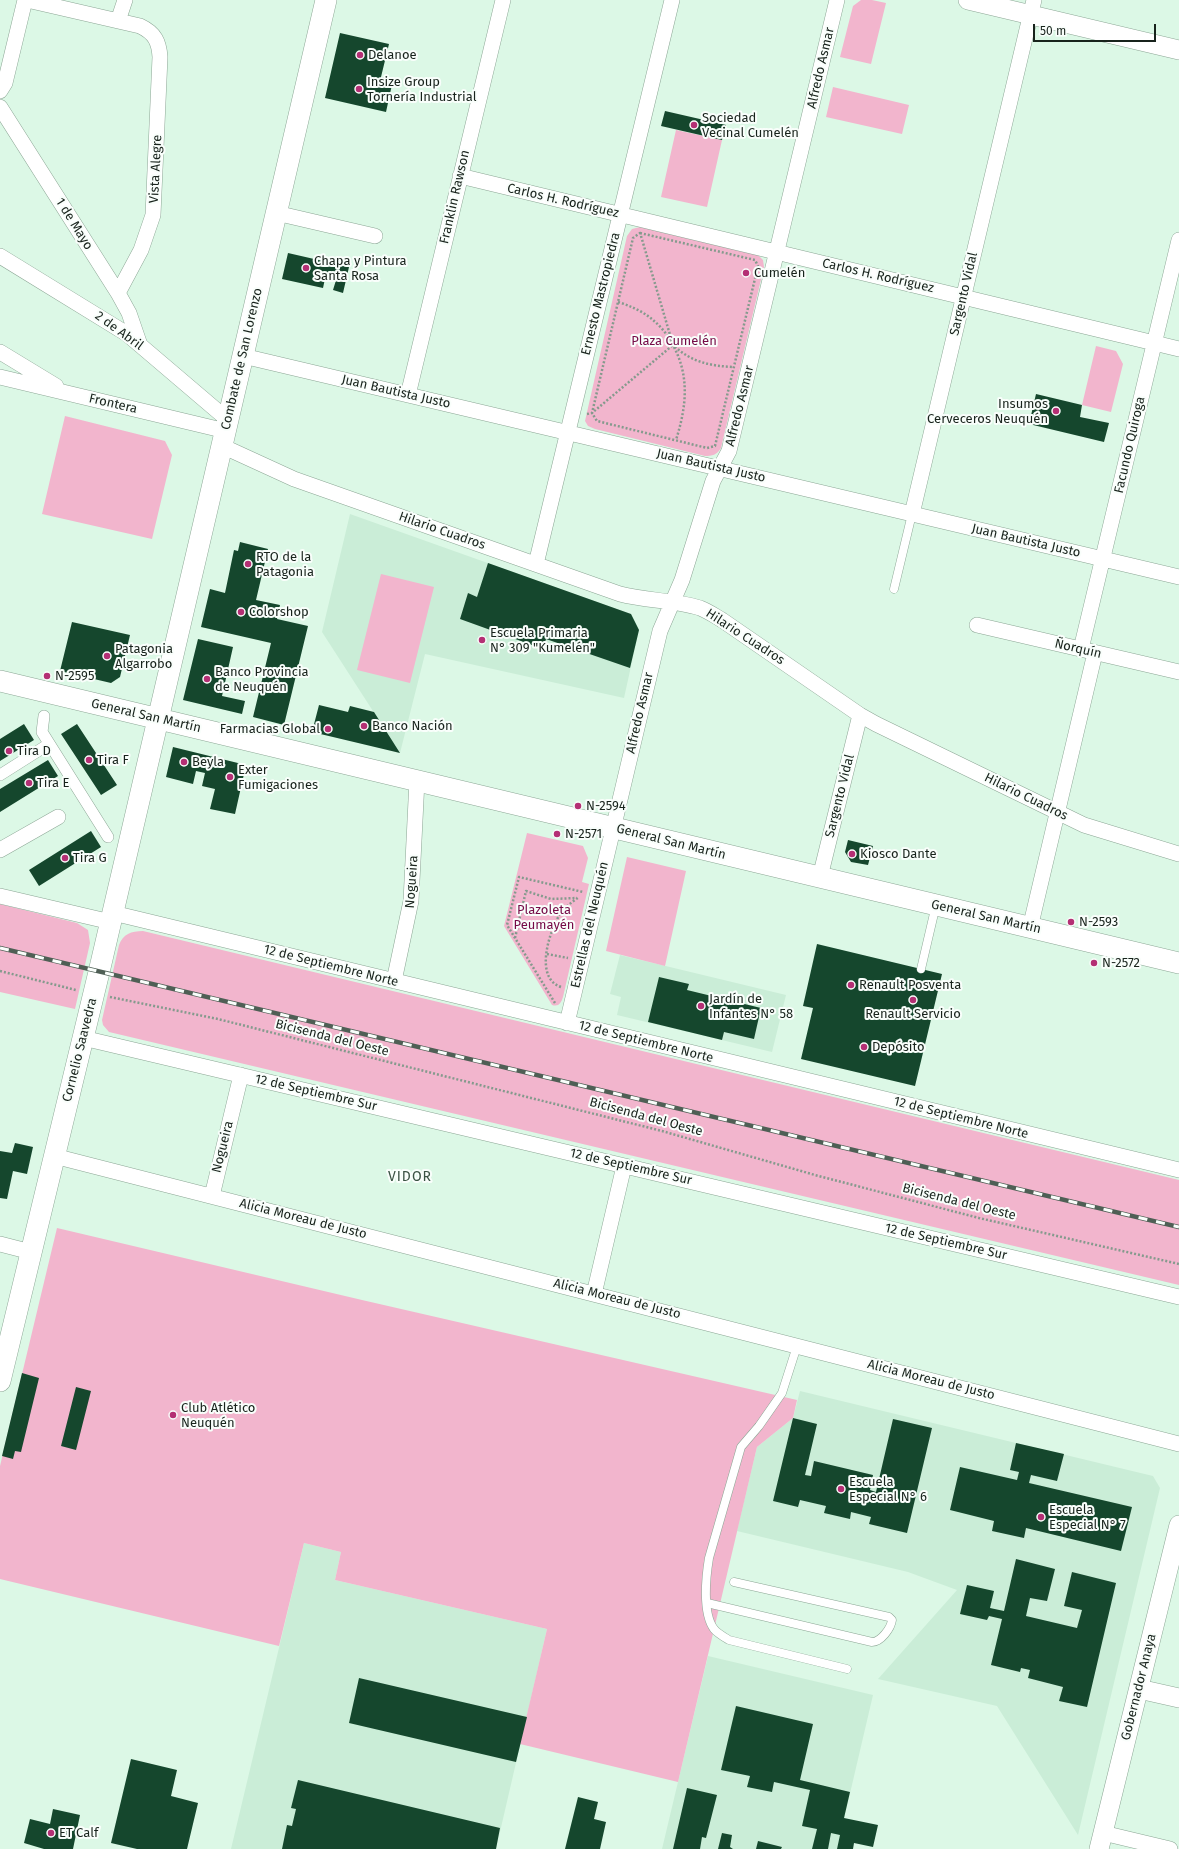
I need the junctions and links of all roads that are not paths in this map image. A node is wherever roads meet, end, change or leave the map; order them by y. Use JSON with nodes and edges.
{"nodes":[{"id":1,"x":26,"y":0,"type":"edge"},
{"id":2,"x":125,"y":0,"type":"edge"},
{"id":3,"x":326,"y":0,"type":"edge"},
{"id":4,"x":502,"y":0,"type":"edge"},
{"id":5,"x":672,"y":0,"type":"edge"},
{"id":6,"x":837,"y":0,"type":"edge"},
{"id":7,"x":968,"y":0,"type":"edge"},
{"id":8,"x":1032,"y":7,"type":"edge"},
{"id":9,"x":118,"y":21,"type":"junction"},
{"id":10,"x":1179,"y":50,"type":"edge"},
{"id":11,"x":0,"y":91,"type":"edge"},
{"id":12,"x":0,"y":107,"type":"edge"},
{"id":13,"x":460,"y":176,"type":"junction"},
{"id":14,"x":276,"y":213,"type":"junction"},
{"id":15,"x":620,"y":214,"type":"junction"},
{"id":16,"x":375,"y":236,"type":"dead end"},
{"id":17,"x":1179,"y":240,"type":"edge"},
{"id":18,"x":777,"y":252,"type":"junction"},
{"id":19,"x":0,"y":256,"type":"edge"},
{"id":20,"x":118,"y":293,"type":"junction"},
{"id":21,"x":963,"y":297,"type":"junction"},
{"id":22,"x":1154,"y":343,"type":"junction"},
{"id":23,"x":140,"y":345,"type":"junction"},
{"id":24,"x":1179,"y":349,"type":"edge"},
{"id":25,"x":0,"y":352,"type":"edge"},
{"id":26,"x":243,"y":356,"type":"junction"},
{"id":27,"x":0,"y":377,"type":"edge"},
{"id":28,"x":68,"y":393,"type":"junction"},
{"id":29,"x":408,"y":395,"type":"junction"},
{"id":30,"x":225,"y":432,"type":"junction"},
{"id":31,"x":568,"y":433,"type":"junction"},
{"id":32,"x":720,"y":468,"type":"junction"},
{"id":33,"x":912,"y":514,"type":"junction"},
{"id":34,"x":1103,"y":559,"type":"junction"},
{"id":35,"x":536,"y":564,"type":"junction"},
{"id":36,"x":1179,"y":577,"type":"edge"},
{"id":37,"x":894,"y":589,"type":"dead end"},
{"id":38,"x":672,"y":603,"type":"junction"},
{"id":39,"x":977,"y":625,"type":"dead end"},
{"id":40,"x":1088,"y":651,"type":"junction"},
{"id":41,"x":1179,"y":672,"type":"edge"},
{"id":42,"x":0,"y":681,"type":"edge"},
{"id":43,"x":860,"y":715,"type":"junction"},
{"id":44,"x":44,"y":716,"type":"dead end"},
{"id":45,"x":158,"y":719,"type":"junction"},
{"id":46,"x":49,"y":744,"type":"junction"},
{"id":47,"x":0,"y":775,"type":"edge"},
{"id":48,"x":417,"y":780,"type":"junction"},
{"id":49,"x":1057,"y":813,"type":"junction"},
{"id":50,"x":58,"y":817,"type":"dead end"},
{"id":51,"x":614,"y":828,"type":"junction"},
{"id":52,"x":108,"y":837,"type":"dead end"},
{"id":53,"x":0,"y":850,"type":"edge"},
{"id":54,"x":1179,"y":854,"type":"edge"},
{"id":55,"x":820,"y":877,"type":"junction"},
{"id":56,"x":0,"y":896,"type":"edge"},
{"id":57,"x":936,"y":905,"type":"junction"},
{"id":58,"x":112,"y":918,"type":"junction"},
{"id":59,"x":1030,"y":928,"type":"junction"},
{"id":60,"x":1179,"y":963,"type":"edge"},
{"id":61,"x":921,"y":969,"type":"dead end"},
{"id":62,"x":394,"y":981,"type":"junction"},
{"id":63,"x":568,"y":1023,"type":"junction"},
{"id":64,"x":83,"y":1038,"type":"junction"},
{"id":65,"x":241,"y":1075,"type":"junction"},
{"id":66,"x":54,"y":1156,"type":"junction"},
{"id":67,"x":624,"y":1166,"type":"junction"},
{"id":68,"x":1179,"y":1170,"type":"edge"},
{"id":69,"x":212,"y":1196,"type":"junction"},
{"id":70,"x":0,"y":1244,"type":"edge"},
{"id":71,"x":31,"y":1252,"type":"junction"},
{"id":72,"x":594,"y":1294,"type":"junction"},
{"id":73,"x":1179,"y":1297,"type":"edge"},
{"id":74,"x":797,"y":1346,"type":"junction"},
{"id":75,"x":0,"y":1381,"type":"edge"},
{"id":76,"x":1179,"y":1444,"type":"edge"},
{"id":77,"x":1179,"y":1525,"type":"edge"},
{"id":78,"x":734,"y":1582,"type":"dead end"},
{"id":79,"x":707,"y":1603,"type":"junction"},
{"id":80,"x":847,"y":1669,"type":"dead end"},
{"id":81,"x":1139,"y":1688,"type":"junction"},
{"id":82,"x":1179,"y":1698,"type":"edge"},
{"id":83,"x":1101,"y":1841,"type":"edge"},
{"id":84,"x":1170,"y":1849,"type":"edge"}],
"edges":[{"from":1,"to":9,"type":"street"},
{"from":1,"to":11,"type":"street"},
{"from":2,"to":9,"type":"street"},
{"from":3,"to":14,"type":"main road","name":"Combate de San Lorenzo"},
{"from":4,"to":13,"type":"street","name":"Franklin Rawson"},
{"from":5,"to":15,"type":"street","name":"Ernesto Mastropiedra"},
{"from":6,"to":18,"type":"street","name":"Alfredo Asmar"},
{"from":7,"to":8,"type":"street"},
{"from":8,"to":10,"type":"street"},
{"from":8,"to":21,"type":"street","name":"Sargento Vidal"},
{"from":9,"to":20,"type":"street","name":"Vista Alegre"},
{"from":12,"to":20,"type":"street","name":"1 de Mayo"},
{"from":13,"to":15,"type":"street","name":"Carlos H. Rodríguez"},
{"from":13,"to":29,"type":"street","name":"Franklin Rawson"},
{"from":14,"to":16,"type":"street"},
{"from":14,"to":26,"type":"main road","name":"Combate de San Lorenzo"},
{"from":15,"to":18,"type":"street","name":"Carlos H. Rodríguez"},
{"from":15,"to":31,"type":"street","name":"Ernesto Mastropiedra"},
{"from":17,"to":22,"type":"street","name":"Facundo Quiroga"},
{"from":18,"to":21,"type":"street","name":"Carlos H. Rodríguez"},
{"from":18,"to":32,"type":"street","name":"Alfredo Asmar"},
{"from":19,"to":23,"type":"street","name":"2 de Abril"},
{"from":20,"to":23,"type":"street","name":"1 de Mayo"},
{"from":21,"to":22,"type":"street","name":"Carlos H. Rodríguez"},
{"from":21,"to":33,"type":"street","name":"Sargento Vidal"},
{"from":22,"to":24,"type":"street","name":"Carlos H. Rodríguez"},
{"from":22,"to":34,"type":"street","name":"Facundo Quiroga"},
{"from":23,"to":30,"type":"street","name":"2 de Abril"},
{"from":25,"to":28,"type":"street"},
{"from":26,"to":29,"type":"street","name":"Juan Bautista Justo"},
{"from":26,"to":30,"type":"main road","name":"Combate de San Lorenzo"},
{"from":27,"to":28,"type":"street","name":"Frontera"},
{"from":28,"to":30,"type":"street","name":"Frontera"},
{"from":29,"to":31,"type":"street","name":"Juan Bautista Justo"},
{"from":30,"to":35,"type":"street","name":"Hilario Cuadros"},
{"from":30,"to":45,"type":"main road","name":"Combate de San Lorenzo"},
{"from":31,"to":32,"type":"street","name":"Juan Bautista Justo"},
{"from":31,"to":35,"type":"street","name":"Ernesto Mastropiedra"},
{"from":32,"to":33,"type":"street","name":"Juan Bautista Justo"},
{"from":32,"to":38,"type":"street","name":"Alfredo Asmar"},
{"from":33,"to":34,"type":"street","name":"Juan Bautista Justo"},
{"from":33,"to":37,"type":"lane","name":"Sargento Vidal"},
{"from":34,"to":36,"type":"street","name":"Juan Bautista Justo"},
{"from":34,"to":40,"type":"street","name":"Facundo Quiroga"},
{"from":35,"to":38,"type":"street","name":"Hilario Cuadros"},
{"from":38,"to":43,"type":"street","name":"Hilario Cuadros"},
{"from":38,"to":51,"type":"street","name":"Alfredo Asmar"},
{"from":39,"to":40,"type":"street","name":"Ñorquín"},
{"from":40,"to":41,"type":"street","name":"Ñorquín"},
{"from":40,"to":49,"type":"street","name":"Facundo Quiroga"},
{"from":42,"to":45,"type":"main road","name":"General San Martín"},
{"from":43,"to":49,"type":"street","name":"Hilario Cuadros"},
{"from":43,"to":55,"type":"street","name":"Sargento Vidal"},
{"from":44,"to":46,"type":"street"},
{"from":45,"to":48,"type":"main road","name":"General San Martín"},
{"from":45,"to":58,"type":"main road","name":"Cornelio Saavedra"},
{"from":46,"to":47,"type":"street"},
{"from":46,"to":52,"type":"street"},
{"from":48,"to":51,"type":"main road","name":"General San Martín"},
{"from":48,"to":62,"type":"street","name":"Nogueira"},
{"from":49,"to":54,"type":"street","name":"Hilario Cuadros"},
{"from":49,"to":59,"type":"street","name":"Facundo Quiroga"},
{"from":50,"to":53,"type":"street"},
{"from":51,"to":55,"type":"main road","name":"General San Martín"},
{"from":51,"to":63,"type":"street","name":"Estrellas del Neuquén"},
{"from":55,"to":57,"type":"main road","name":"General San Martín"},
{"from":56,"to":58,"type":"street","name":"12 de Septiembre Norte"},
{"from":57,"to":59,"type":"main road","name":"General San Martín"},
{"from":57,"to":61,"type":"lane"},
{"from":58,"to":62,"type":"street","name":"12 de Septiembre Norte"},
{"from":58,"to":64,"type":"main road","name":"Cornelio Saavedra"},
{"from":59,"to":60,"type":"main road","name":"General San Martín"},
{"from":62,"to":63,"type":"street","name":"12 de Septiembre Norte"},
{"from":63,"to":68,"type":"street","name":"12 de Septiembre Norte"},
{"from":64,"to":65,"type":"street","name":"12 de Septiembre Sur"},
{"from":64,"to":66,"type":"main road","name":"Cornelio Saavedra"},
{"from":65,"to":67,"type":"street","name":"12 de Septiembre Sur"},
{"from":65,"to":69,"type":"street","name":"Nogueira"},
{"from":66,"to":69,"type":"street","name":"Alicia Moreau de Justo"},
{"from":66,"to":71,"type":"main road","name":"Cornelio Saavedra"},
{"from":67,"to":72,"type":"street"},
{"from":67,"to":73,"type":"street","name":"12 de Septiembre Sur"},
{"from":69,"to":72,"type":"street","name":"Alicia Moreau de Justo"},
{"from":70,"to":71,"type":"street"},
{"from":71,"to":75,"type":"main road","name":"Cornelio Saavedra"},
{"from":72,"to":74,"type":"street","name":"Alicia Moreau de Justo"},
{"from":74,"to":76,"type":"street","name":"Alicia Moreau de Justo"},
{"from":74,"to":79,"type":"lane"},
{"from":77,"to":81,"type":"street","name":"Gobernador Anaya"},
{"from":78,"to":79,"type":"lane"},
{"from":79,"to":80,"type":"lane"},
{"from":81,"to":82,"type":"street"},
{"from":81,"to":83,"type":"street","name":"Gobernador Anaya"},
{"from":83,"to":84,"type":"street"}]}
